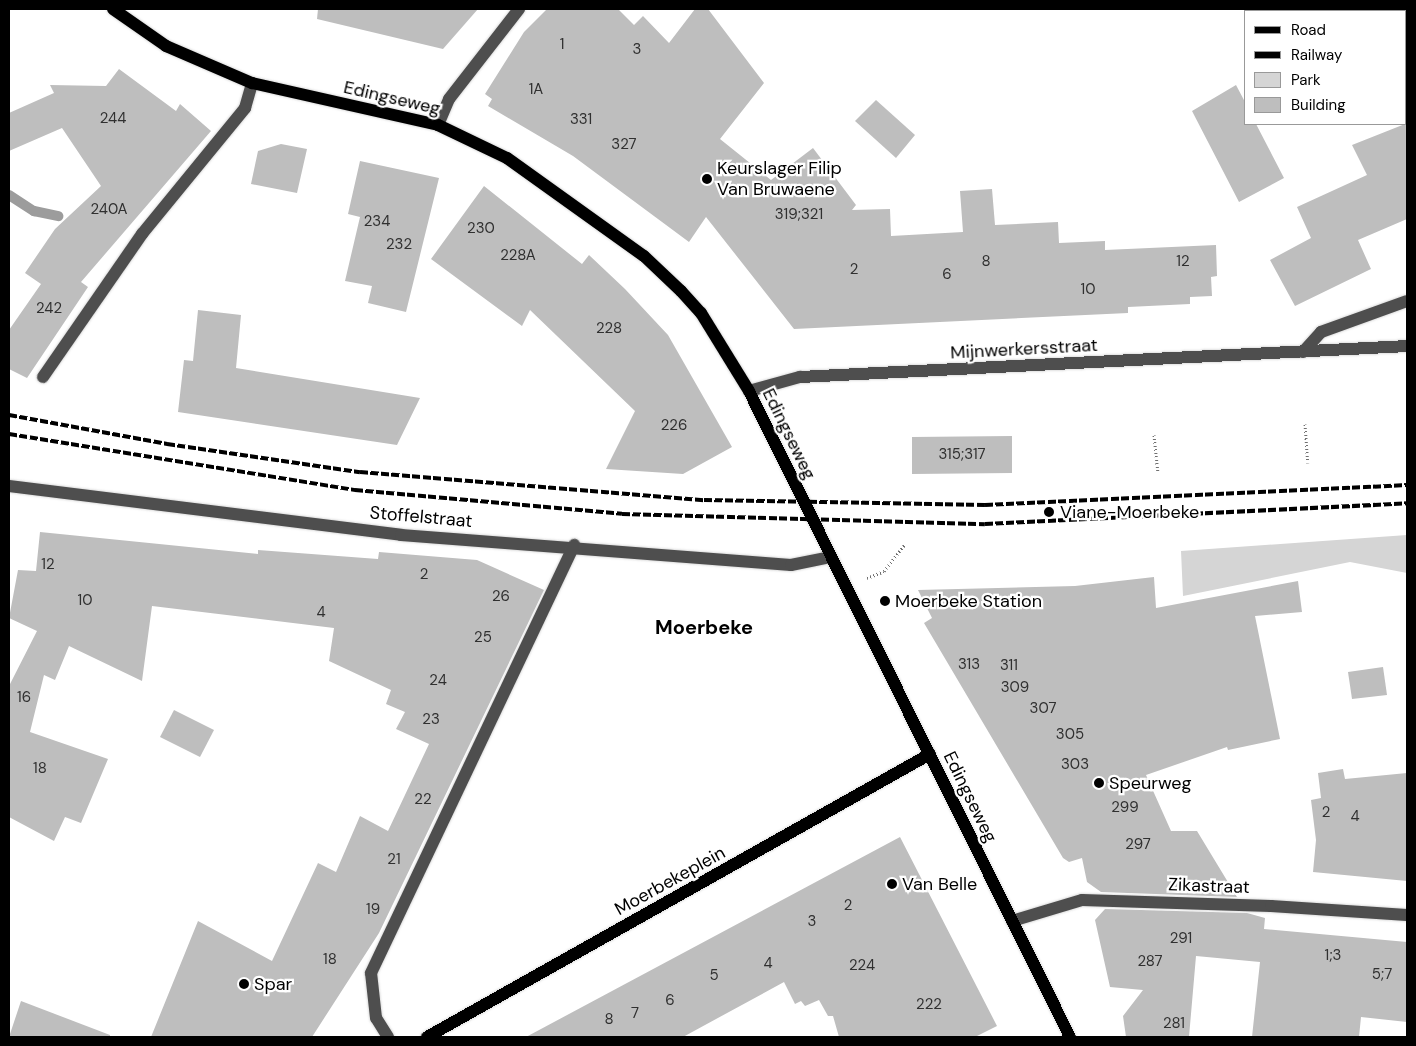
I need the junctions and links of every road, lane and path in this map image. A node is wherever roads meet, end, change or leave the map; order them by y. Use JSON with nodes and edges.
{"nodes":[{"id":1,"x":113,"y":9,"type":"edge"},
{"id":2,"x":519,"y":9,"type":"edge"},
{"id":3,"x":252,"y":83,"type":"junction"},
{"id":4,"x":438,"y":125,"type":"junction"},
{"id":5,"x":1407,"y":301,"type":"edge"},
{"id":6,"x":1407,"y":346,"type":"edge"},
{"id":7,"x":1303,"y":352,"type":"junction"},
{"id":8,"x":43,"y":377,"type":"dead end"},
{"id":9,"x":749,"y":391,"type":"junction"},
{"id":10,"x":1305,"y":424,"type":"dead end"},
{"id":11,"x":1154,"y":435,"type":"dead end"},
{"id":12,"x":1308,"y":462,"type":"dead end"},
{"id":13,"x":1158,"y":473,"type":"dead end"},
{"id":14,"x":9,"y":486,"type":"edge"},
{"id":15,"x":904,"y":544,"type":"dead end"},
{"id":16,"x":574,"y":545,"type":"junction"},
{"id":17,"x":831,"y":557,"type":"junction"},
{"id":18,"x":846,"y":586,"type":"junction"},
{"id":19,"x":930,"y":754,"type":"junction"},
{"id":20,"x":1407,"y":916,"type":"edge"},
{"id":21,"x":1012,"y":921,"type":"junction"},
{"id":22,"x":388,"y":1037,"type":"edge"},
{"id":23,"x":427,"y":1037,"type":"edge"},
{"id":24,"x":1070,"y":1037,"type":"edge"}],
"edges":[{"from":1,"to":3,"type":"main road","name":"Edingseweg"},
{"from":2,"to":4,"type":"street"},
{"from":3,"to":4,"type":"main road","name":"Edingseweg"},
{"from":3,"to":8,"type":"street"},
{"from":4,"to":9,"type":"main road","name":"Edingseweg"},
{"from":5,"to":7,"type":"street"},
{"from":6,"to":7,"type":"street","name":"Mijnwerkersstraat"},
{"from":7,"to":9,"type":"street","name":"Mijnwerkersstraat"},
{"from":9,"to":17,"type":"main road","name":"Edingseweg"},
{"from":10,"to":12,"type":"path"},
{"from":11,"to":13,"type":"path"},
{"from":14,"to":16,"type":"street","name":"Stoffelstraat"},
{"from":15,"to":18,"type":"path"},
{"from":16,"to":17,"type":"street","name":"Stoffelstraat"},
{"from":16,"to":22,"type":"street"},
{"from":17,"to":18,"type":"main road","name":"Edingseweg"},
{"from":18,"to":19,"type":"main road","name":"Edingseweg"},
{"from":19,"to":21,"type":"main road","name":"Edingseweg"},
{"from":19,"to":23,"type":"main road","name":"Moerbekeplein"},
{"from":20,"to":21,"type":"street","name":"Zikastraat"},
{"from":21,"to":24,"type":"main road","name":"Edingseweg"}]}
